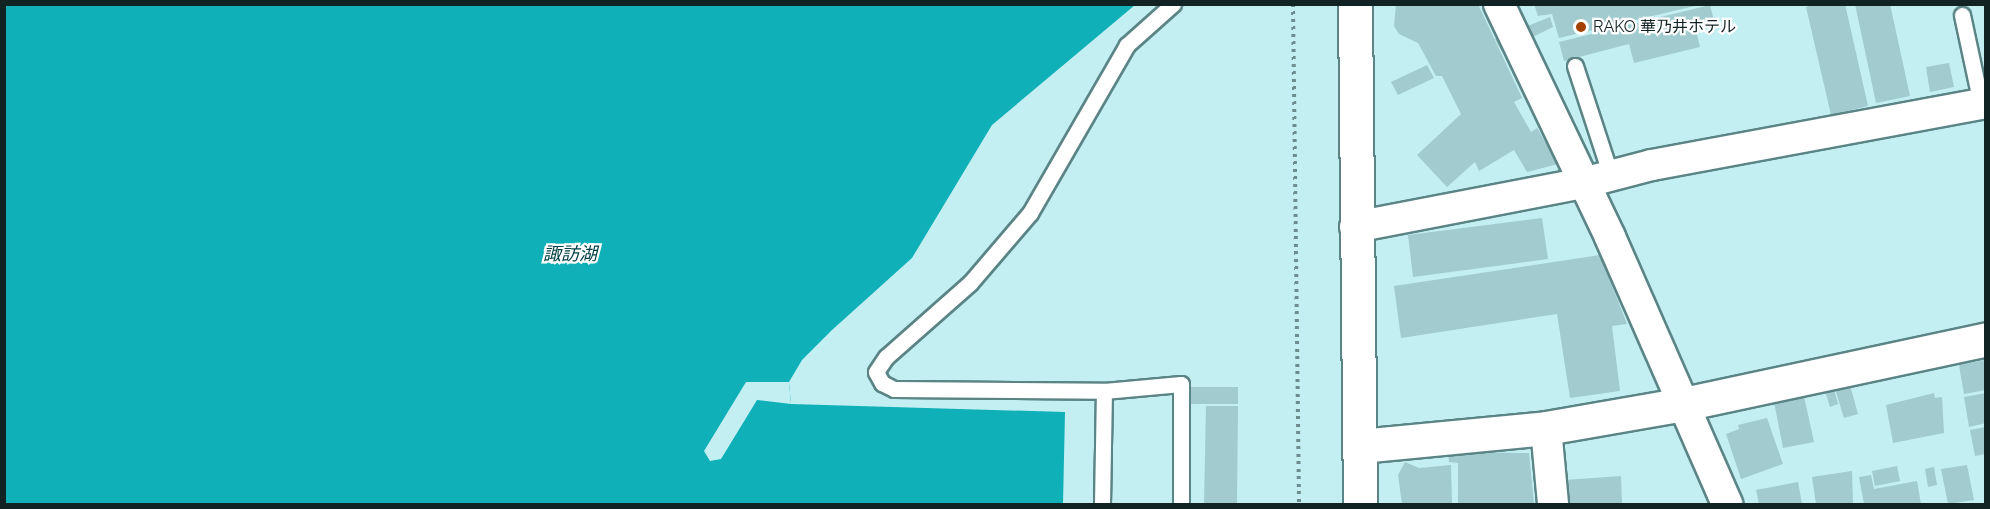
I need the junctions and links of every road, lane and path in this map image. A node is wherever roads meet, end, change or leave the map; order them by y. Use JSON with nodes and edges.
{"nodes":[{"id":1,"x":1173,"y":4,"type":"edge"},
{"id":2,"x":1293,"y":4,"type":"edge"},
{"id":3,"x":1355,"y":4,"type":"edge"},
{"id":4,"x":1498,"y":4,"type":"edge"},
{"id":5,"x":1962,"y":15,"type":"dead end"},
{"id":6,"x":1575,"y":66,"type":"dead end"},
{"id":7,"x":1983,"y":103,"type":"edge"},
{"id":8,"x":1597,"y":180,"type":"junction"},
{"id":9,"x":1355,"y":227,"type":"junction"},
{"id":10,"x":1986,"y":339,"type":"edge"},
{"id":11,"x":1104,"y":391,"type":"junction"},
{"id":12,"x":1684,"y":404,"type":"junction"},
{"id":13,"x":1546,"y":428,"type":"junction"},
{"id":14,"x":1360,"y":446,"type":"junction"},
{"id":15,"x":1102,"y":504,"type":"edge"},
{"id":16,"x":1180,"y":504,"type":"edge"},
{"id":17,"x":1299,"y":504,"type":"edge"},
{"id":18,"x":1360,"y":504,"type":"edge"},
{"id":19,"x":1553,"y":504,"type":"edge"},
{"id":20,"x":1727,"y":504,"type":"edge"}],
"edges":[{"from":1,"to":11,"type":"lane"},
{"from":2,"to":17,"type":"path"},
{"from":3,"to":9,"type":"street"},
{"from":4,"to":8,"type":"street"},
{"from":5,"to":7,"type":"lane"},
{"from":6,"to":8,"type":"lane"},
{"from":7,"to":8,"type":"street"},
{"from":8,"to":9,"type":"street"},
{"from":8,"to":12,"type":"street"},
{"from":9,"to":14,"type":"street"},
{"from":10,"to":12,"type":"street"},
{"from":11,"to":15,"type":"lane"},
{"from":11,"to":16,"type":"lane"},
{"from":12,"to":13,"type":"street"},
{"from":12,"to":20,"type":"street"},
{"from":13,"to":14,"type":"street"},
{"from":13,"to":19,"type":"street"},
{"from":14,"to":18,"type":"street"}]}
